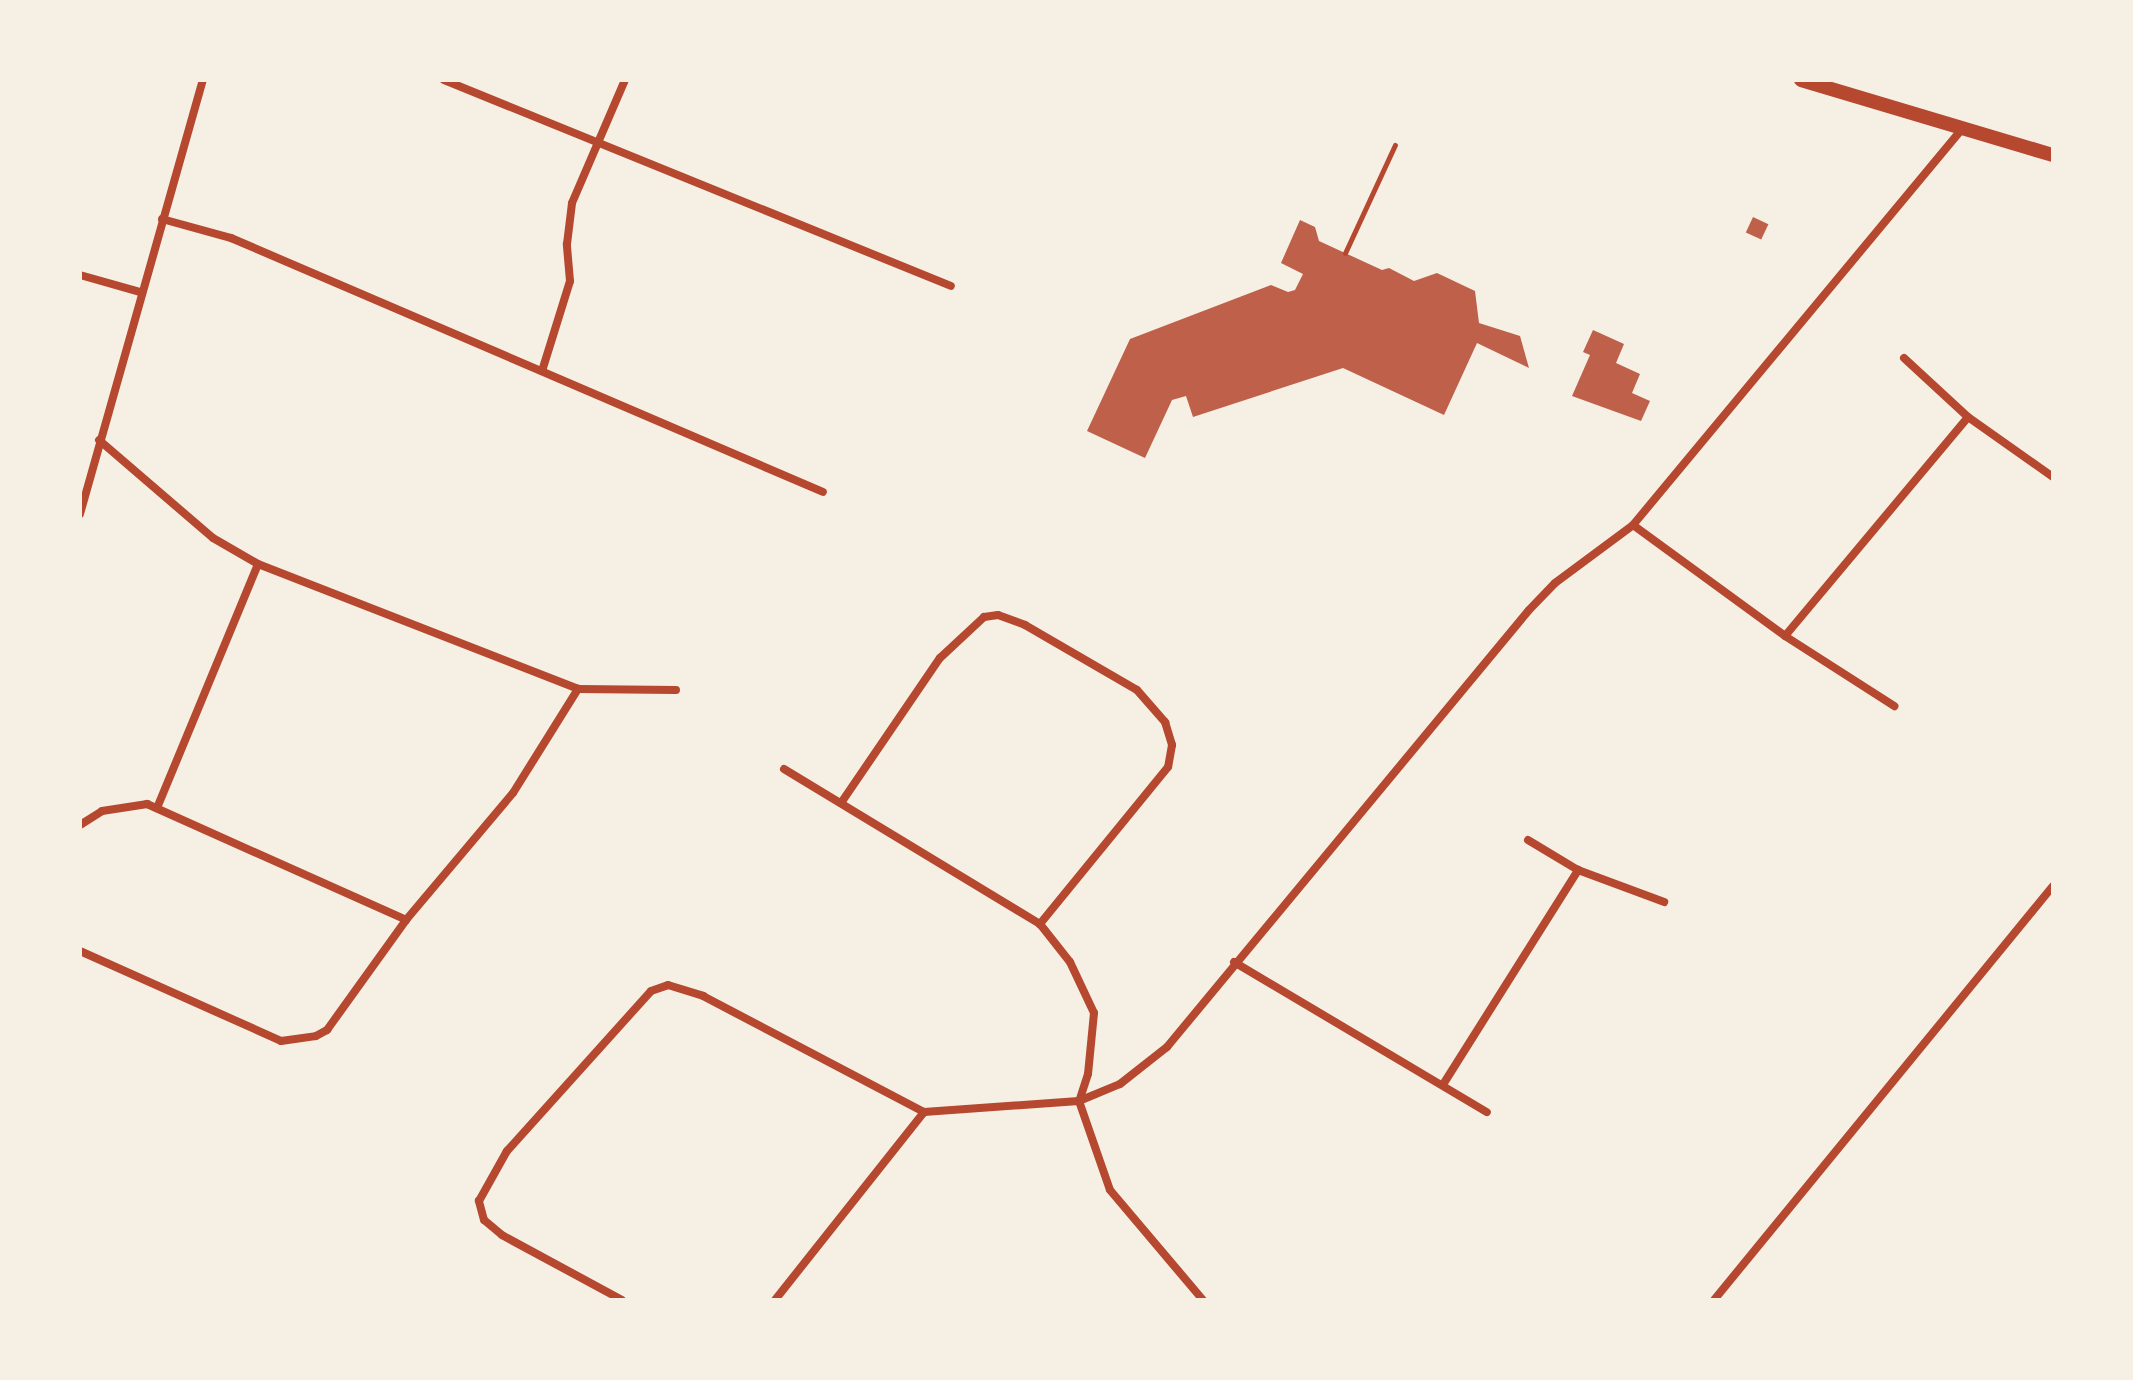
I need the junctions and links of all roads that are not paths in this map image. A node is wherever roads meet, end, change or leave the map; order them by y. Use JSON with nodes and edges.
{"nodes":[{"id":1,"x":203,"y":80,"type":"edge"},
{"id":2,"x":444,"y":80,"type":"edge"},
{"id":3,"x":625,"y":80,"type":"edge"},
{"id":4,"x":1801,"y":80,"type":"edge"},
{"id":5,"x":1962,"y":129,"type":"junction"},
{"id":6,"x":596,"y":140,"type":"junction"},
{"id":7,"x":2053,"y":155,"type":"edge"},
{"id":8,"x":162,"y":219,"type":"junction"},
{"id":9,"x":80,"y":275,"type":"edge"},
{"id":10,"x":951,"y":286,"type":"dead end"},
{"id":11,"x":140,"y":292,"type":"junction"},
{"id":12,"x":1904,"y":358,"type":"dead end"},
{"id":13,"x":542,"y":371,"type":"junction"},
{"id":14,"x":1968,"y":417,"type":"junction"},
{"id":15,"x":99,"y":440,"type":"junction"},
{"id":16,"x":2053,"y":477,"type":"edge"},
{"id":17,"x":823,"y":492,"type":"dead end"},
{"id":18,"x":80,"y":514,"type":"edge"},
{"id":19,"x":1633,"y":525,"type":"junction"},
{"id":20,"x":258,"y":564,"type":"junction"},
{"id":21,"x":1785,"y":636,"type":"junction"},
{"id":22,"x":578,"y":689,"type":"junction"},
{"id":23,"x":676,"y":690,"type":"dead end"},
{"id":24,"x":1894,"y":706,"type":"dead end"},
{"id":25,"x":784,"y":769,"type":"dead end"},
{"id":26,"x":841,"y":803,"type":"junction"},
{"id":27,"x":157,"y":808,"type":"junction"},
{"id":28,"x":80,"y":825,"type":"edge"},
{"id":29,"x":1528,"y":840,"type":"dead end"},
{"id":30,"x":1578,"y":870,"type":"junction"},
{"id":31,"x":2053,"y":886,"type":"edge"},
{"id":32,"x":1664,"y":902,"type":"dead end"},
{"id":33,"x":406,"y":920,"type":"junction"},
{"id":34,"x":1040,"y":924,"type":"junction"},
{"id":35,"x":80,"y":951,"type":"edge"},
{"id":36,"x":1234,"y":962,"type":"junction"},
{"id":37,"x":1444,"y":1083,"type":"junction"},
{"id":38,"x":1079,"y":1101,"type":"junction"},
{"id":39,"x":924,"y":1112,"type":"junction"},
{"id":40,"x":1487,"y":1112,"type":"dead end"},
{"id":41,"x":622,"y":1300,"type":"edge"},
{"id":42,"x":775,"y":1300,"type":"edge"},
{"id":43,"x":1203,"y":1300,"type":"edge"},
{"id":44,"x":1714,"y":1300,"type":"edge"}],
"edges":[{"from":1,"to":8,"type":"street"},
{"from":2,"to":6,"type":"street"},
{"from":3,"to":6,"type":"street"},
{"from":4,"to":5,"type":"street"},
{"from":5,"to":7,"type":"street"},
{"from":5,"to":19,"type":"street"},
{"from":6,"to":10,"type":"street"},
{"from":6,"to":13,"type":"street"},
{"from":8,"to":11,"type":"street"},
{"from":8,"to":13,"type":"street"},
{"from":9,"to":11,"type":"street"},
{"from":11,"to":15,"type":"street"},
{"from":12,"to":14,"type":"street"},
{"from":13,"to":17,"type":"street"},
{"from":14,"to":16,"type":"street"},
{"from":14,"to":21,"type":"street"},
{"from":15,"to":18,"type":"street"},
{"from":15,"to":20,"type":"street"},
{"from":19,"to":21,"type":"street"},
{"from":19,"to":36,"type":"street"},
{"from":20,"to":22,"type":"street"},
{"from":20,"to":27,"type":"street"},
{"from":21,"to":24,"type":"street"},
{"from":22,"to":23,"type":"street"},
{"from":22,"to":33,"type":"street"},
{"from":25,"to":26,"type":"street"},
{"from":26,"to":34,"type":"street"},
{"from":26,"to":34,"type":"street"},
{"from":27,"to":28,"type":"street"},
{"from":27,"to":33,"type":"street"},
{"from":29,"to":30,"type":"street"},
{"from":30,"to":32,"type":"street"},
{"from":30,"to":37,"type":"street"},
{"from":31,"to":44,"type":"street"},
{"from":33,"to":35,"type":"street"},
{"from":34,"to":38,"type":"street"},
{"from":36,"to":37,"type":"street"},
{"from":36,"to":38,"type":"street"},
{"from":37,"to":40,"type":"street"},
{"from":38,"to":39,"type":"street"},
{"from":38,"to":43,"type":"street"},
{"from":39,"to":41,"type":"street"},
{"from":39,"to":42,"type":"street"}]}
